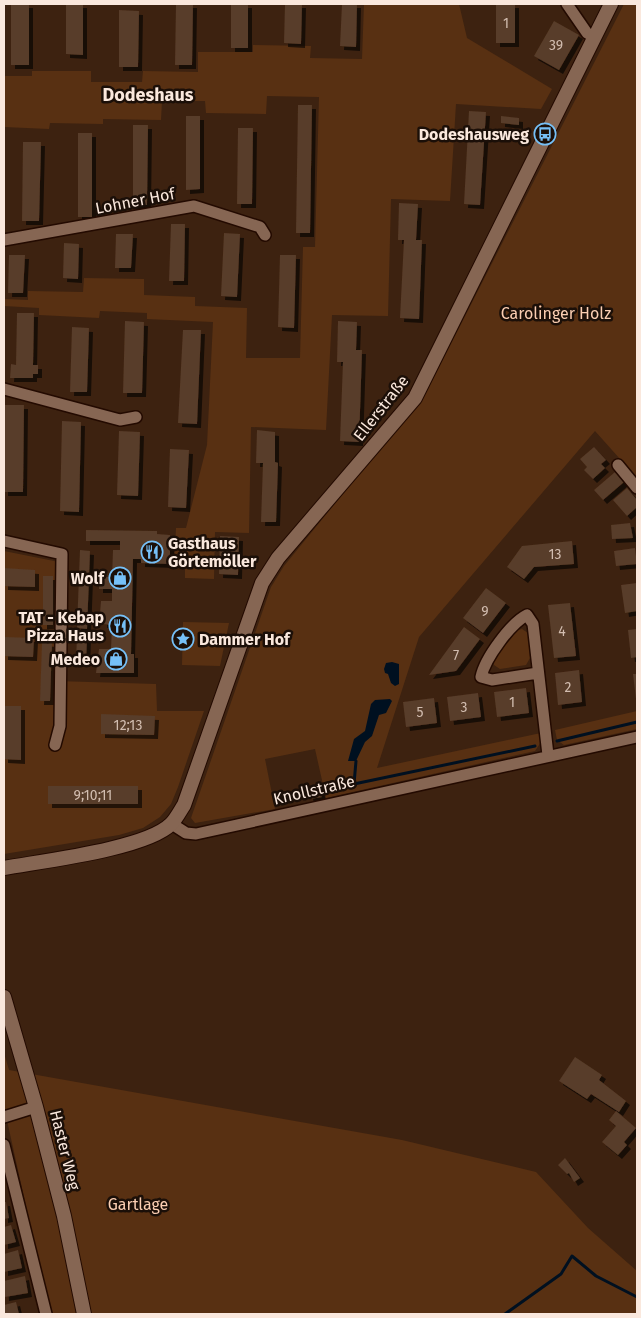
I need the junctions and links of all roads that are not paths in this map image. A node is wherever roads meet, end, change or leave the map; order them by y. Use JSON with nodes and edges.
{"nodes":[{"id":1,"x":567,"y":4,"type":"edge"},
{"id":2,"x":612,"y":4,"type":"edge"},
{"id":3,"x":594,"y":36,"type":"junction"},
{"id":4,"x":265,"y":235,"type":"dead end"},
{"id":5,"x":4,"y":240,"type":"edge"},
{"id":6,"x":4,"y":388,"type":"edge"},
{"id":7,"x":136,"y":417,"type":"dead end"},
{"id":8,"x":618,"y":465,"type":"dead end"},
{"id":9,"x":637,"y":488,"type":"edge"},
{"id":10,"x":4,"y":541,"type":"edge"},
{"id":11,"x":538,"y":673,"type":"junction"},
{"id":12,"x":637,"y":737,"type":"edge"},
{"id":13,"x":55,"y":745,"type":"dead end"},
{"id":14,"x":548,"y":755,"type":"junction"},
{"id":15,"x":172,"y":824,"type":"junction"},
{"id":16,"x":4,"y":868,"type":"edge"},
{"id":17,"x":4,"y":997,"type":"edge"},
{"id":18,"x":36,"y":1107,"type":"junction"},
{"id":19,"x":4,"y":1117,"type":"edge"},
{"id":20,"x":4,"y":1145,"type":"edge"},
{"id":21,"x":46,"y":1314,"type":"edge"},
{"id":22,"x":84,"y":1314,"type":"edge"}],
"edges":[{"from":1,"to":3,"type":"street"},
{"from":2,"to":3,"type":"street","name":"Ellerstraße"},
{"from":3,"to":15,"type":"street","name":"Ellerstraße"},
{"from":4,"to":5,"type":"street","name":"Lohner Hof"},
{"from":6,"to":7,"type":"street"},
{"from":8,"to":9,"type":"street"},
{"from":10,"to":13,"type":"street"},
{"from":11,"to":11,"type":"street"},
{"from":11,"to":14,"type":"street"},
{"from":12,"to":14,"type":"street","name":"Knollstraße"},
{"from":14,"to":15,"type":"street","name":"Knollstraße"},
{"from":15,"to":16,"type":"street"},
{"from":17,"to":18,"type":"street","name":"Haster Weg"},
{"from":18,"to":19,"type":"street"},
{"from":18,"to":22,"type":"street","name":"Haster Weg"},
{"from":20,"to":21,"type":"street"}]}
